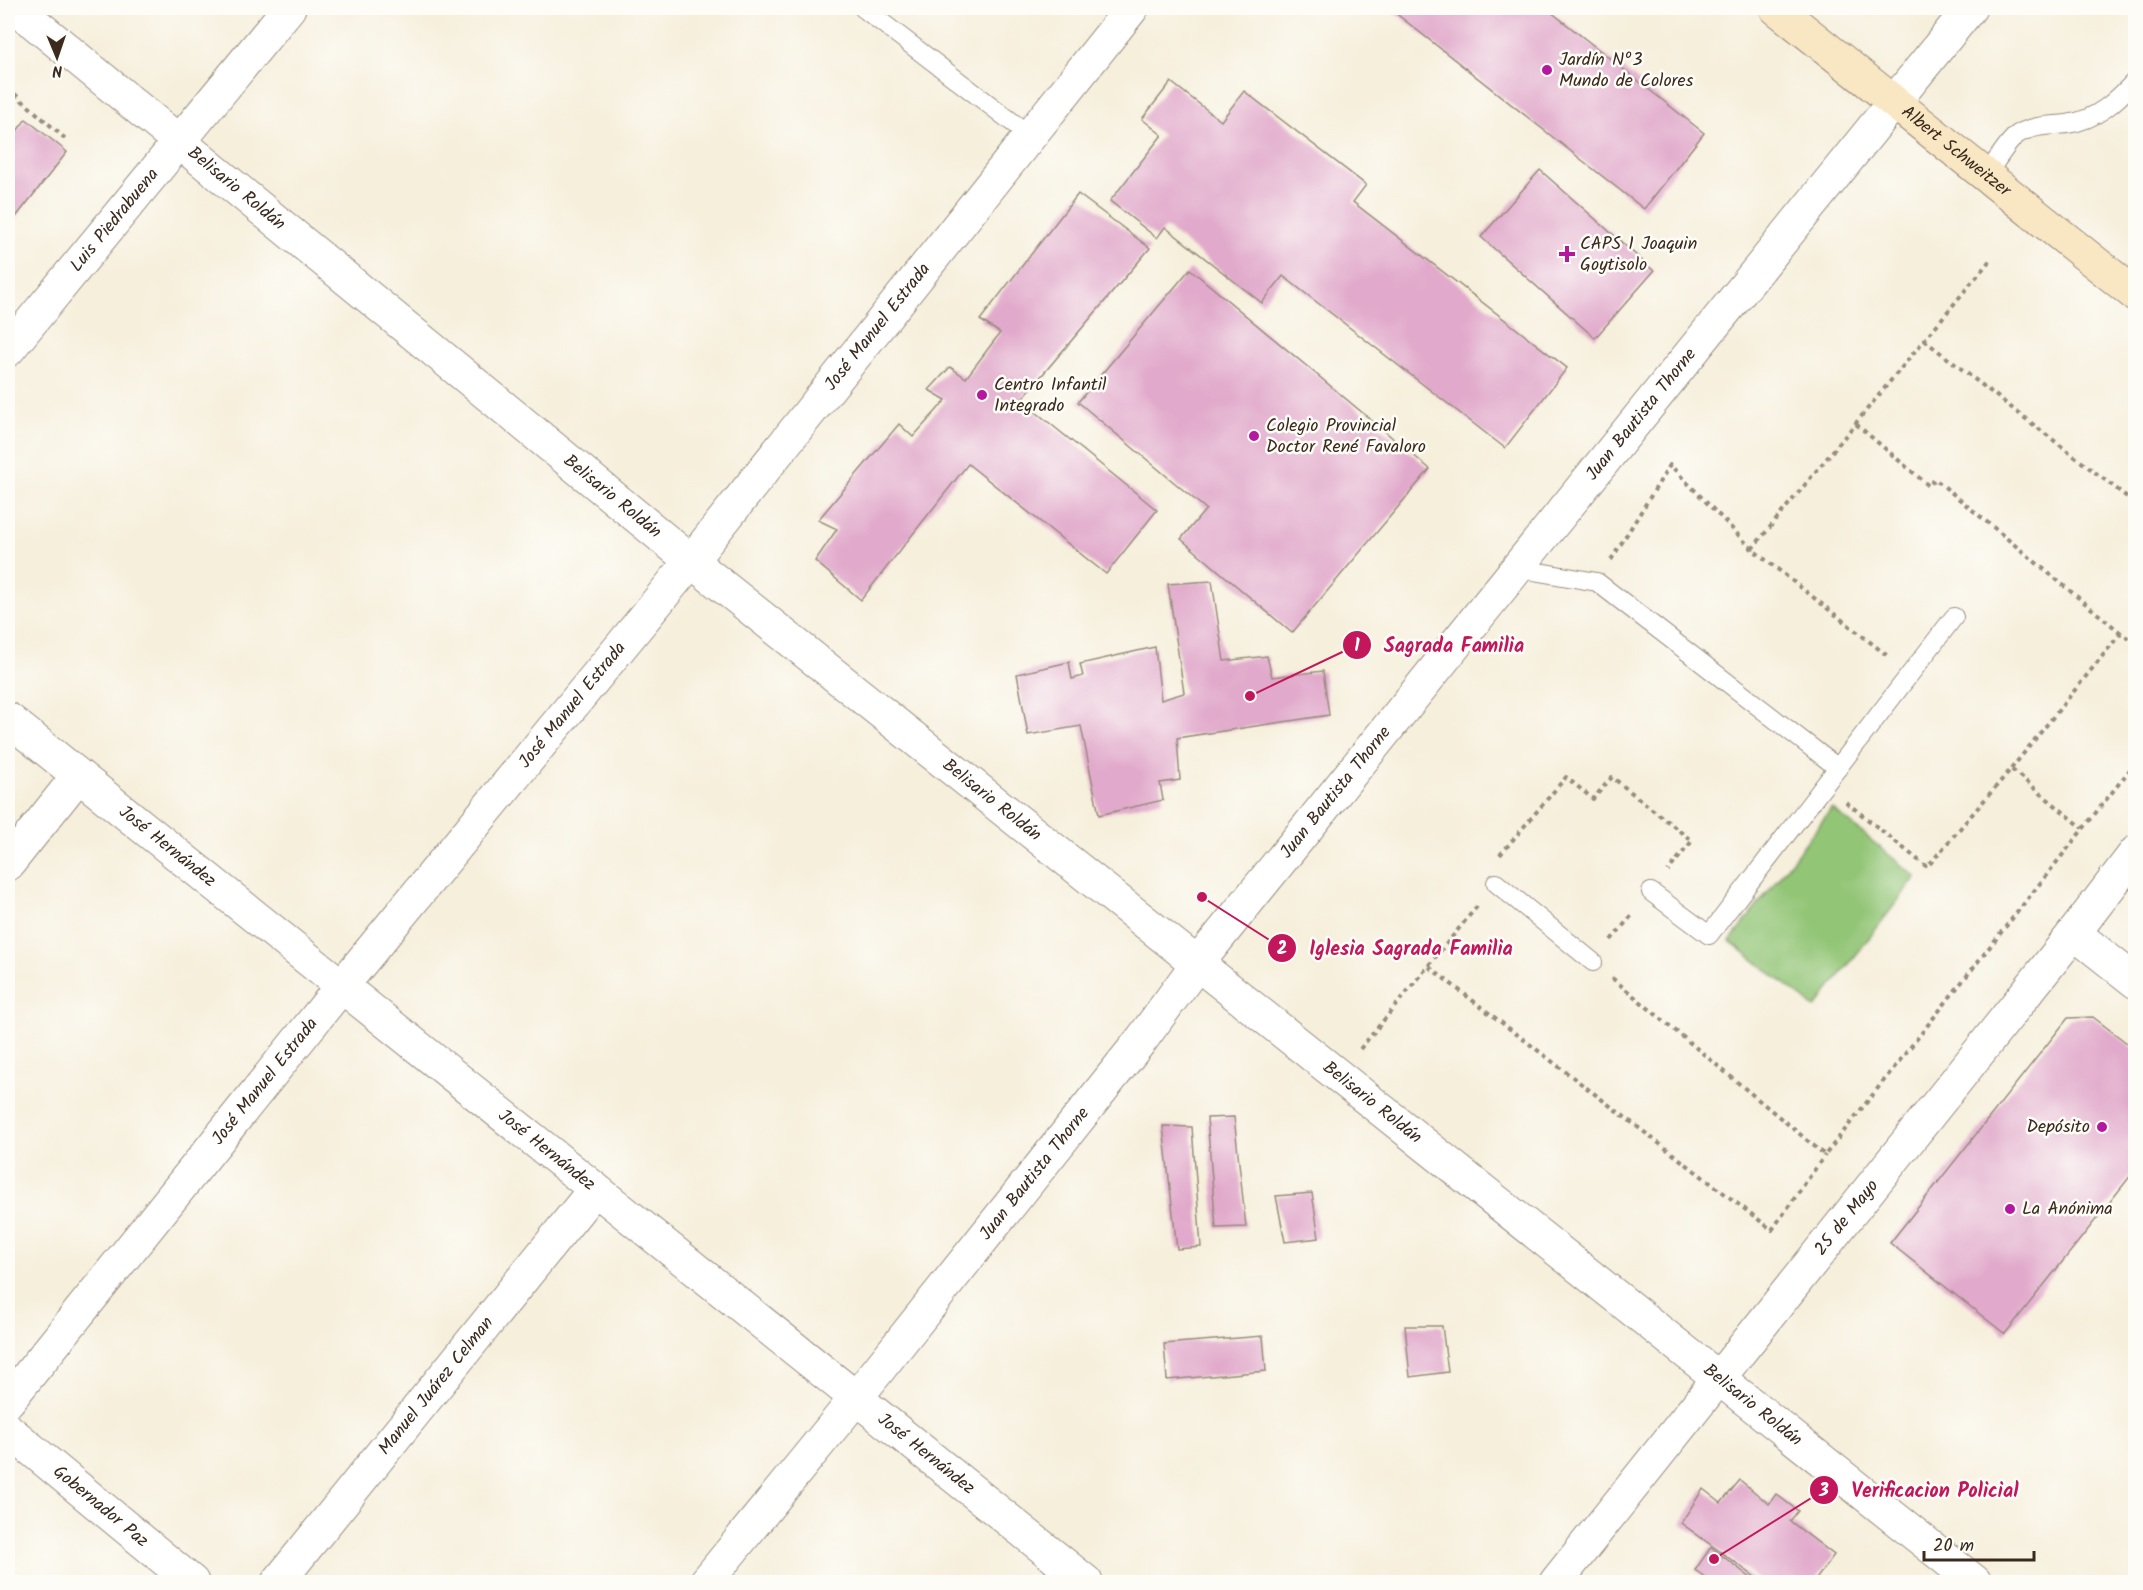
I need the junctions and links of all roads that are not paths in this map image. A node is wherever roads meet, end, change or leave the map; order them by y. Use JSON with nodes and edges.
{"nodes":[{"id":1,"x":16,"y":8,"type":"edge"},
{"id":2,"x":289,"y":8,"type":"edge"},
{"id":3,"x":863,"y":8,"type":"edge"},
{"id":4,"x":1132,"y":8,"type":"edge"},
{"id":5,"x":1776,"y":8,"type":"edge"},
{"id":6,"x":1970,"y":8,"type":"edge"},
{"id":7,"x":2136,"y":80,"type":"edge"},
{"id":8,"x":1893,"y":100,"type":"junction"},
{"id":9,"x":1029,"y":135,"type":"junction"},
{"id":10,"x":178,"y":141,"type":"junction"},
{"id":11,"x":1987,"y":175,"type":"junction"},
{"id":12,"x":2136,"y":295,"type":"edge"},
{"id":13,"x":8,"y":350,"type":"edge"},
{"id":14,"x":691,"y":561,"type":"junction"},
{"id":15,"x":1516,"y":568,"type":"junction"},
{"id":16,"x":1954,"y":617,"type":"dead end"},
{"id":17,"x":8,"y":719,"type":"edge"},
{"id":18,"x":1838,"y":768,"type":"junction"},
{"id":19,"x":78,"y":776,"type":"junction"},
{"id":20,"x":2136,"y":852,"type":"edge"},
{"id":21,"x":8,"y":864,"type":"edge"},
{"id":22,"x":1496,"y":883,"type":"dead end"},
{"id":23,"x":1651,"y":892,"type":"dead end"},
{"id":24,"x":2074,"y":933,"type":"junction"},
{"id":25,"x":1593,"y":962,"type":"road end"},
{"id":26,"x":1197,"y":964,"type":"junction"},
{"id":27,"x":2136,"y":981,"type":"edge"},
{"id":28,"x":341,"y":987,"type":"junction"},
{"id":29,"x":595,"y":1190,"type":"junction"},
{"id":30,"x":1718,"y":1379,"type":"junction"},
{"id":31,"x":856,"y":1398,"type":"junction"},
{"id":32,"x":8,"y":1401,"type":"edge"},
{"id":33,"x":8,"y":1430,"type":"edge"},
{"id":34,"x":192,"y":1582,"type":"edge"},
{"id":35,"x":278,"y":1582,"type":"edge"},
{"id":36,"x":706,"y":1582,"type":"edge"},
{"id":37,"x":1086,"y":1582,"type":"edge"},
{"id":38,"x":1556,"y":1582,"type":"edge"},
{"id":39,"x":1975,"y":1582,"type":"edge"}],
"edges":[{"from":1,"to":10,"type":"street","name":"Belisario Roldán"},
{"from":2,"to":10,"type":"street","name":"Luis Piedrabuena"},
{"from":3,"to":9,"type":"lane"},
{"from":4,"to":9,"type":"street","name":"José Manuel Estrada"},
{"from":5,"to":8,"type":"main road","name":"Albert Schweitzer"},
{"from":6,"to":8,"type":"street","name":"Juan Bautista Thorne"},
{"from":7,"to":11,"type":"lane"},
{"from":8,"to":11,"type":"main road","name":"Albert Schweitzer"},
{"from":8,"to":15,"type":"street","name":"Juan Bautista Thorne"},
{"from":9,"to":14,"type":"street","name":"José Manuel Estrada"},
{"from":10,"to":13,"type":"street","name":"Luis Piedrabuena"},
{"from":10,"to":14,"type":"street","name":"Belisario Roldán"},
{"from":11,"to":12,"type":"main road","name":"Albert Schweitzer"},
{"from":14,"to":26,"type":"street","name":"Belisario Roldán"},
{"from":14,"to":28,"type":"street","name":"José Manuel Estrada"},
{"from":15,"to":18,"type":"lane"},
{"from":15,"to":26,"type":"street","name":"Juan Bautista Thorne"},
{"from":16,"to":18,"type":"lane"},
{"from":17,"to":19,"type":"street","name":"José Hernández"},
{"from":18,"to":23,"type":"lane"},
{"from":19,"to":21,"type":"street"},
{"from":19,"to":28,"type":"street","name":"José Hernández"},
{"from":20,"to":24,"type":"street","name":"25 de Mayo"},
{"from":22,"to":25,"type":"lane"},
{"from":24,"to":27,"type":"street"},
{"from":24,"to":30,"type":"street","name":"25 de Mayo"},
{"from":26,"to":30,"type":"street","name":"Belisario Roldán"},
{"from":26,"to":31,"type":"street","name":"Juan Bautista Thorne"},
{"from":28,"to":29,"type":"street","name":"José Hernández"},
{"from":28,"to":32,"type":"street","name":"José Manuel Estrada"},
{"from":29,"to":31,"type":"street","name":"José Hernández"},
{"from":29,"to":35,"type":"street","name":"Manuel Juárez Celman"},
{"from":30,"to":38,"type":"street","name":"25 de Mayo"},
{"from":30,"to":39,"type":"street","name":"Belisario Roldán"},
{"from":31,"to":36,"type":"street","name":"Juan Bautista Thorne"},
{"from":31,"to":37,"type":"street","name":"José Hernández"},
{"from":33,"to":34,"type":"street","name":"Gobernador Paz"}]}
